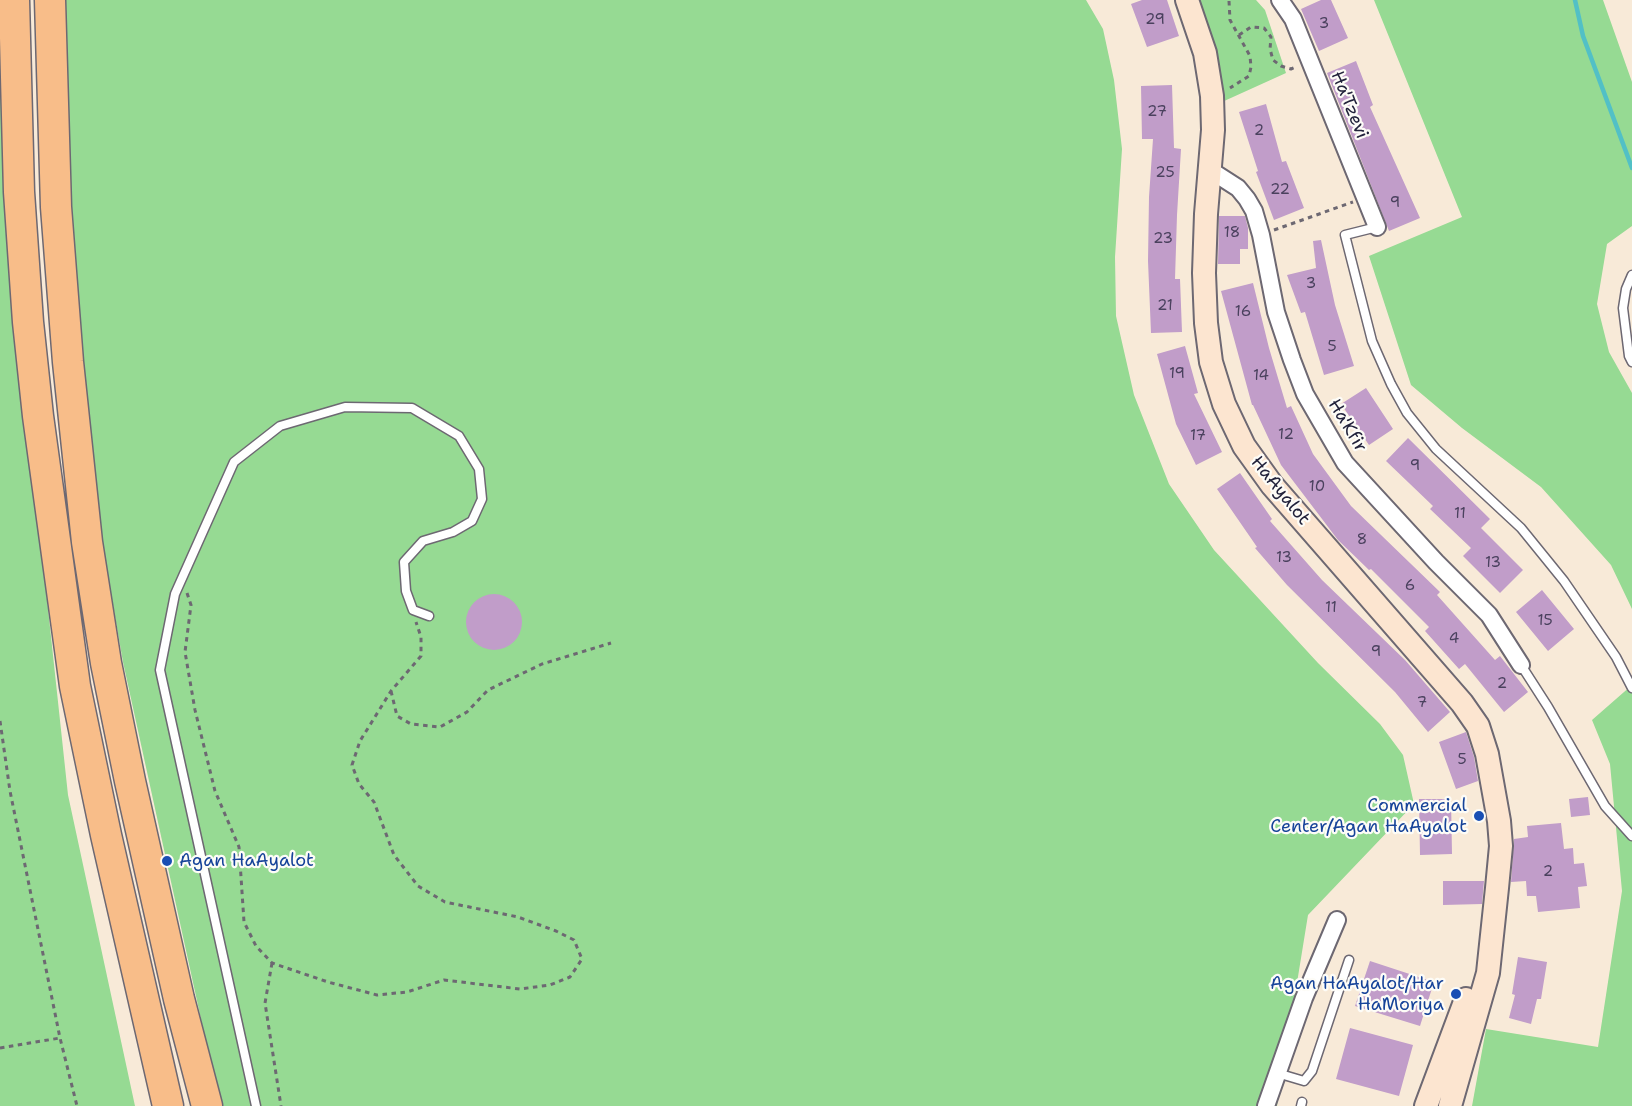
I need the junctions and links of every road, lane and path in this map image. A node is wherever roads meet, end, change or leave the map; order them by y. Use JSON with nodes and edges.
{"nodes":[{"id":1,"x":14,"y":0,"type":"edge"},
{"id":2,"x":50,"y":0,"type":"edge"},
{"id":3,"x":1187,"y":0,"type":"edge"},
{"id":4,"x":1280,"y":0,"type":"edge"},
{"id":5,"x":1229,"y":1,"type":"edge"},
{"id":6,"x":1239,"y":36,"type":"junction"},
{"id":7,"x":1310,"y":61,"type":"junction"},
{"id":8,"x":1212,"y":96,"type":"junction"},
{"id":9,"x":1210,"y":170,"type":"junction"},
{"id":10,"x":1365,"y":198,"type":"junction"},
{"id":11,"x":1377,"y":227,"type":"joint"},
{"id":12,"x":1261,"y":235,"type":"junction"},
{"id":13,"x":1632,"y":275,"type":"edge"},
{"id":14,"x":1632,"y":362,"type":"edge"},
{"id":15,"x":183,"y":577,"type":"junction"},
{"id":16,"x":413,"y":610,"type":"junction"},
{"id":17,"x":429,"y":616,"type":"dead end"},
{"id":18,"x":611,"y":643,"type":"dead end"},
{"id":19,"x":1521,"y":665,"type":"joint"},
{"id":20,"x":1632,"y":688,"type":"edge"},
{"id":21,"x":391,"y":691,"type":"junction"},
{"id":22,"x":0,"y":721,"type":"edge"},
{"id":23,"x":1632,"y":836,"type":"edge"},
{"id":24,"x":1337,"y":920,"type":"dead end"},
{"id":25,"x":1492,"y":931,"type":"junction"},
{"id":26,"x":1349,"y":960,"type":"dead end"},
{"id":27,"x":272,"y":963,"type":"junction"},
{"id":28,"x":60,"y":1038,"type":"junction"},
{"id":29,"x":0,"y":1048,"type":"edge"},
{"id":30,"x":1277,"y":1073,"type":"junction"},
{"id":31,"x":77,"y":1106,"type":"edge"},
{"id":32,"x":168,"y":1106,"type":"edge"},
{"id":33,"x":207,"y":1106,"type":"edge"},
{"id":34,"x":256,"y":1106,"type":"edge"},
{"id":35,"x":281,"y":1106,"type":"edge"},
{"id":36,"x":1266,"y":1106,"type":"edge"},
{"id":37,"x":1426,"y":1106,"type":"edge"},
{"id":38,"x":1450,"y":1106,"type":"edge"}],
"edges":[{"from":1,"to":32,"type":"highway"},
{"from":2,"to":33,"type":"highway"},
{"from":3,"to":8,"type":"street","name":"HaAyalot"},
{"from":4,"to":7,"type":"street","name":"Ha'Tzevi"},
{"from":5,"to":6,"type":"path"},
{"from":6,"to":7,"type":"path"},
{"from":6,"to":8,"type":"path"},
{"from":7,"to":10,"type":"street","name":"Ha'Tzevi"},
{"from":8,"to":9,"type":"street","name":"HaAyalot"},
{"from":9,"to":12,"type":"street","name":"Ha'Kfir"},
{"from":9,"to":25,"type":"street","name":"HaAyalot"},
{"from":10,"to":11,"type":"street","name":"Ha'Tzevi"},
{"from":10,"to":12,"type":"path"},
{"from":11,"to":20,"type":"lane"},
{"from":12,"to":19,"type":"street","name":"Ha'Kfir"},
{"from":13,"to":14,"type":"lane"},
{"from":15,"to":16,"type":"lane"},
{"from":15,"to":27,"type":"path"},
{"from":15,"to":34,"type":"lane"},
{"from":16,"to":17,"type":"lane"},
{"from":16,"to":21,"type":"path"},
{"from":18,"to":21,"type":"path"},
{"from":19,"to":23,"type":"lane"},
{"from":21,"to":27,"type":"path"},
{"from":22,"to":28,"type":"path"},
{"from":24,"to":30,"type":"street"},
{"from":25,"to":37,"type":"street"},
{"from":25,"to":38,"type":"street"},
{"from":26,"to":30,"type":"lane"},
{"from":27,"to":35,"type":"path"},
{"from":28,"to":29,"type":"path"},
{"from":28,"to":31,"type":"path"},
{"from":30,"to":36,"type":"street"}]}
